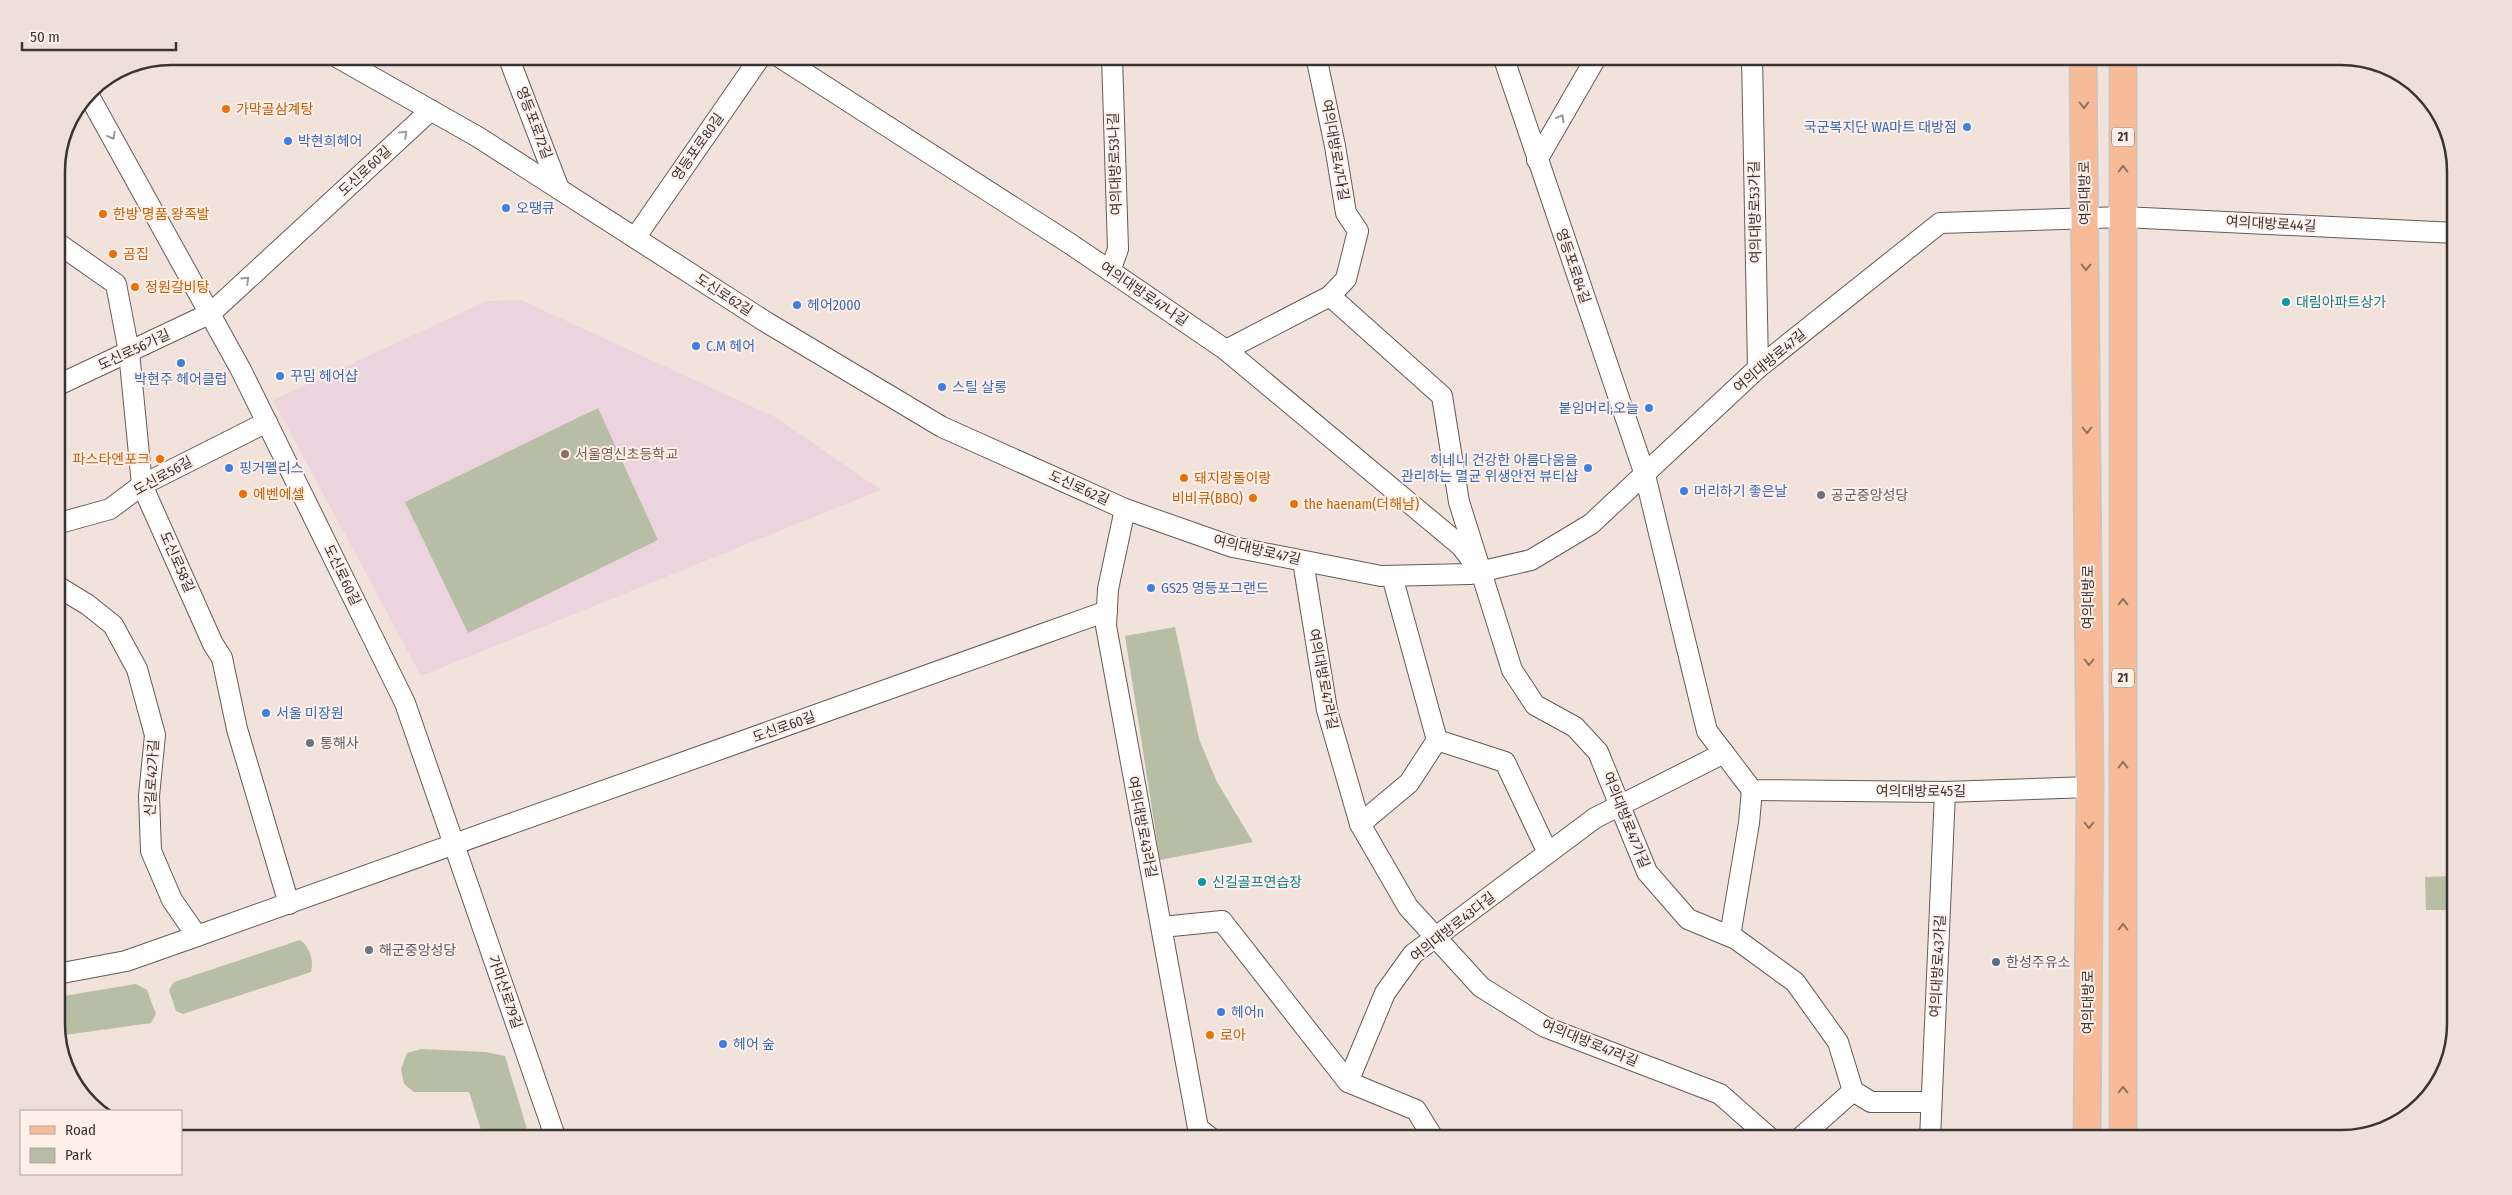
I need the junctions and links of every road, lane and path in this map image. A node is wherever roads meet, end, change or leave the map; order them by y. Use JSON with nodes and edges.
{"nodes":[{"id":1,"x":351,"y":65,"type":"edge"},
{"id":2,"x":511,"y":65,"type":"edge"},
{"id":3,"x":755,"y":65,"type":"edge"},
{"id":4,"x":792,"y":65,"type":"edge"},
{"id":5,"x":1112,"y":65,"type":"edge"},
{"id":6,"x":1318,"y":65,"type":"edge"},
{"id":7,"x":1506,"y":65,"type":"edge"},
{"id":8,"x":1592,"y":65,"type":"edge"},
{"id":9,"x":1752,"y":65,"type":"edge"},
{"id":10,"x":2083,"y":65,"type":"edge"},
{"id":11,"x":2123,"y":65,"type":"edge"},
{"id":12,"x":92,"y":100,"type":"edge"},
{"id":13,"x":431,"y":110,"type":"junction"},
{"id":14,"x":1537,"y":160,"type":"junction"},
{"id":15,"x":559,"y":189,"type":"junction"},
{"id":16,"x":2123,"y":217,"type":"junction"},
{"id":17,"x":2086,"y":218,"type":"junction"},
{"id":18,"x":2447,"y":233,"type":"edge"},
{"id":19,"x":635,"y":238,"type":"junction"},
{"id":20,"x":65,"y":248,"type":"edge"},
{"id":21,"x":1110,"y":271,"type":"junction"},
{"id":22,"x":1330,"y":296,"type":"junction"},
{"id":23,"x":211,"y":313,"type":"junction"},
{"id":24,"x":1226,"y":350,"type":"junction"},
{"id":25,"x":129,"y":352,"type":"junction"},
{"id":26,"x":1758,"y":368,"type":"junction"},
{"id":27,"x":65,"y":382,"type":"edge"},
{"id":28,"x":267,"y":422,"type":"junction"},
{"id":29,"x":1644,"y":476,"type":"junction"},
{"id":30,"x":142,"y":485,"type":"junction"},
{"id":31,"x":1125,"y":509,"type":"junction"},
{"id":32,"x":65,"y":522,"type":"edge"},
{"id":33,"x":1303,"y":561,"type":"junction"},
{"id":34,"x":1480,"y":572,"type":"junction"},
{"id":35,"x":1392,"y":576,"type":"junction"},
{"id":36,"x":65,"y":591,"type":"edge"},
{"id":37,"x":1106,"y":611,"type":"junction"},
{"id":38,"x":1437,"y":740,"type":"junction"},
{"id":39,"x":1724,"y":753,"type":"junction"},
{"id":40,"x":2090,"y":787,"type":"junction"},
{"id":41,"x":1752,"y":790,"type":"junction"},
{"id":42,"x":1945,"y":792,"type":"junction"},
{"id":43,"x":1619,"y":804,"type":"junction"},
{"id":44,"x":1360,"y":824,"type":"junction"},
{"id":45,"x":458,"y":844,"type":"junction"},
{"id":46,"x":1548,"y":853,"type":"junction"},
{"id":47,"x":289,"y":904,"type":"junction"},
{"id":48,"x":1162,"y":928,"type":"junction"},
{"id":49,"x":197,"y":936,"type":"junction"},
{"id":50,"x":1730,"y":936,"type":"junction"},
{"id":51,"x":1436,"y":938,"type":"junction"},
{"id":52,"x":65,"y":972,"type":"edge"},
{"id":53,"x":1348,"y":1082,"type":"junction"},
{"id":54,"x":1853,"y":1091,"type":"junction"},
{"id":55,"x":1930,"y":1102,"type":"junction"},
{"id":56,"x":553,"y":1130,"type":"edge"},
{"id":57,"x":1201,"y":1130,"type":"edge"},
{"id":58,"x":1428,"y":1130,"type":"edge"},
{"id":59,"x":1761,"y":1130,"type":"edge"},
{"id":60,"x":1810,"y":1130,"type":"edge"},
{"id":61,"x":1930,"y":1130,"type":"edge"},
{"id":62,"x":2087,"y":1130,"type":"edge"},
{"id":63,"x":2123,"y":1130,"type":"edge"}],
"edges":[{"from":1,"to":13,"type":"street","name":"도신로62길"},
{"from":2,"to":15,"type":"street","name":"영등포로72길"},
{"from":3,"to":19,"type":"street","name":"영등포로80길"},
{"from":4,"to":21,"type":"street","name":"여의대방로47나길"},
{"from":5,"to":21,"type":"street","name":"여의대방로53나길"},
{"from":6,"to":22,"type":"street","name":"여의대방로47다길"},
{"from":7,"to":14,"type":"street","name":"영등포로84길"},
{"from":14,"to":8,"type":"street","one_way":true},
{"from":9,"to":26,"type":"street","name":"여의대방로53가길"},
{"from":10,"to":17,"type":"main road","name":"여의대방로","one_way":true},
{"from":16,"to":11,"type":"main road","number":"21","one_way":true},
{"from":12,"to":23,"type":"street","name":"도신로60길","one_way":true},
{"from":13,"to":15,"type":"street","name":"도신로62길"},
{"from":23,"to":13,"type":"street","name":"도신로60길","one_way":true},
{"from":14,"to":29,"type":"street","name":"영등포로84길"},
{"from":15,"to":19,"type":"street","name":"도신로62길"},
{"from":16,"to":17,"type":"street","name":"여의대방로44길"},
{"from":16,"to":18,"type":"street","name":"여의대방로44길"},
{"from":63,"to":16,"type":"main road","number":"21","one_way":true},
{"from":17,"to":26,"type":"street","name":"여의대방로47길"},
{"from":17,"to":40,"type":"main road","name":"여의대방로","one_way":true},
{"from":19,"to":31,"type":"street","name":"도신로62길"},
{"from":20,"to":25,"type":"street","name":"도신로58길"},
{"from":21,"to":24,"type":"street","name":"여의대방로47나길"},
{"from":22,"to":24,"type":"street","name":"여의대방로47다길"},
{"from":22,"to":34,"type":"street"},
{"from":23,"to":25,"type":"street","name":"도신로56가길"},
{"from":23,"to":28,"type":"street","name":"도신로60길"},
{"from":24,"to":34,"type":"street","name":"여의대방로47나길"},
{"from":25,"to":27,"type":"street","name":"도신로56가길"},
{"from":25,"to":30,"type":"street","name":"도신로58길"},
{"from":26,"to":29,"type":"street","name":"여의대방로47길"},
{"from":28,"to":30,"type":"street","name":"도신로56길"},
{"from":28,"to":45,"type":"street","name":"도신로60길"},
{"from":29,"to":34,"type":"street","name":"여의대방로47길"},
{"from":29,"to":39,"type":"street"},
{"from":30,"to":32,"type":"street","name":"도신로56길"},
{"from":30,"to":47,"type":"street","name":"도신로58길"},
{"from":31,"to":33,"type":"street","name":"여의대방로47길"},
{"from":31,"to":37,"type":"street","name":"여의대방로43라길"},
{"from":33,"to":35,"type":"street","name":"여의대방로47길"},
{"from":33,"to":44,"type":"street","name":"여의대방로47라길"},
{"from":34,"to":35,"type":"street","name":"여의대방로47길"},
{"from":34,"to":43,"type":"street","name":"여의대방로47가길"},
{"from":35,"to":38,"type":"street"},
{"from":36,"to":49,"type":"street","name":"신길로42가길"},
{"from":37,"to":45,"type":"street","name":"도신로60길"},
{"from":37,"to":48,"type":"street","name":"여의대방로43라길"},
{"from":38,"to":44,"type":"street"},
{"from":38,"to":46,"type":"street"},
{"from":39,"to":41,"type":"street"},
{"from":39,"to":43,"type":"street","name":"여의대방로43다길"},
{"from":40,"to":42,"type":"street","name":"여의대방로45길"},
{"from":40,"to":62,"type":"main road","name":"여의대방로","one_way":true},
{"from":41,"to":42,"type":"street","name":"여의대방로45길"},
{"from":41,"to":50,"type":"street"},
{"from":42,"to":55,"type":"street","name":"여의대방로43가길"},
{"from":43,"to":46,"type":"street","name":"여의대방로43다길"},
{"from":43,"to":50,"type":"street","name":"여의대방로47가길"},
{"from":44,"to":51,"type":"street","name":"여의대방로47라길"},
{"from":45,"to":47,"type":"street"},
{"from":45,"to":56,"type":"street","name":"가마산로79길"},
{"from":46,"to":51,"type":"street","name":"여의대방로43다길"},
{"from":47,"to":49,"type":"street"},
{"from":48,"to":53,"type":"street"},
{"from":48,"to":57,"type":"street","name":"여의대방로43라길"},
{"from":49,"to":52,"type":"street"},
{"from":50,"to":54,"type":"street","name":"여의대방로47가길"},
{"from":51,"to":53,"type":"street","name":"여의대방로43다길"},
{"from":51,"to":59,"type":"street","name":"여의대방로47라길"},
{"from":53,"to":58,"type":"street"},
{"from":54,"to":55,"type":"street"},
{"from":54,"to":60,"type":"street"},
{"from":55,"to":61,"type":"street","name":"여의대방로43가길"}]}
